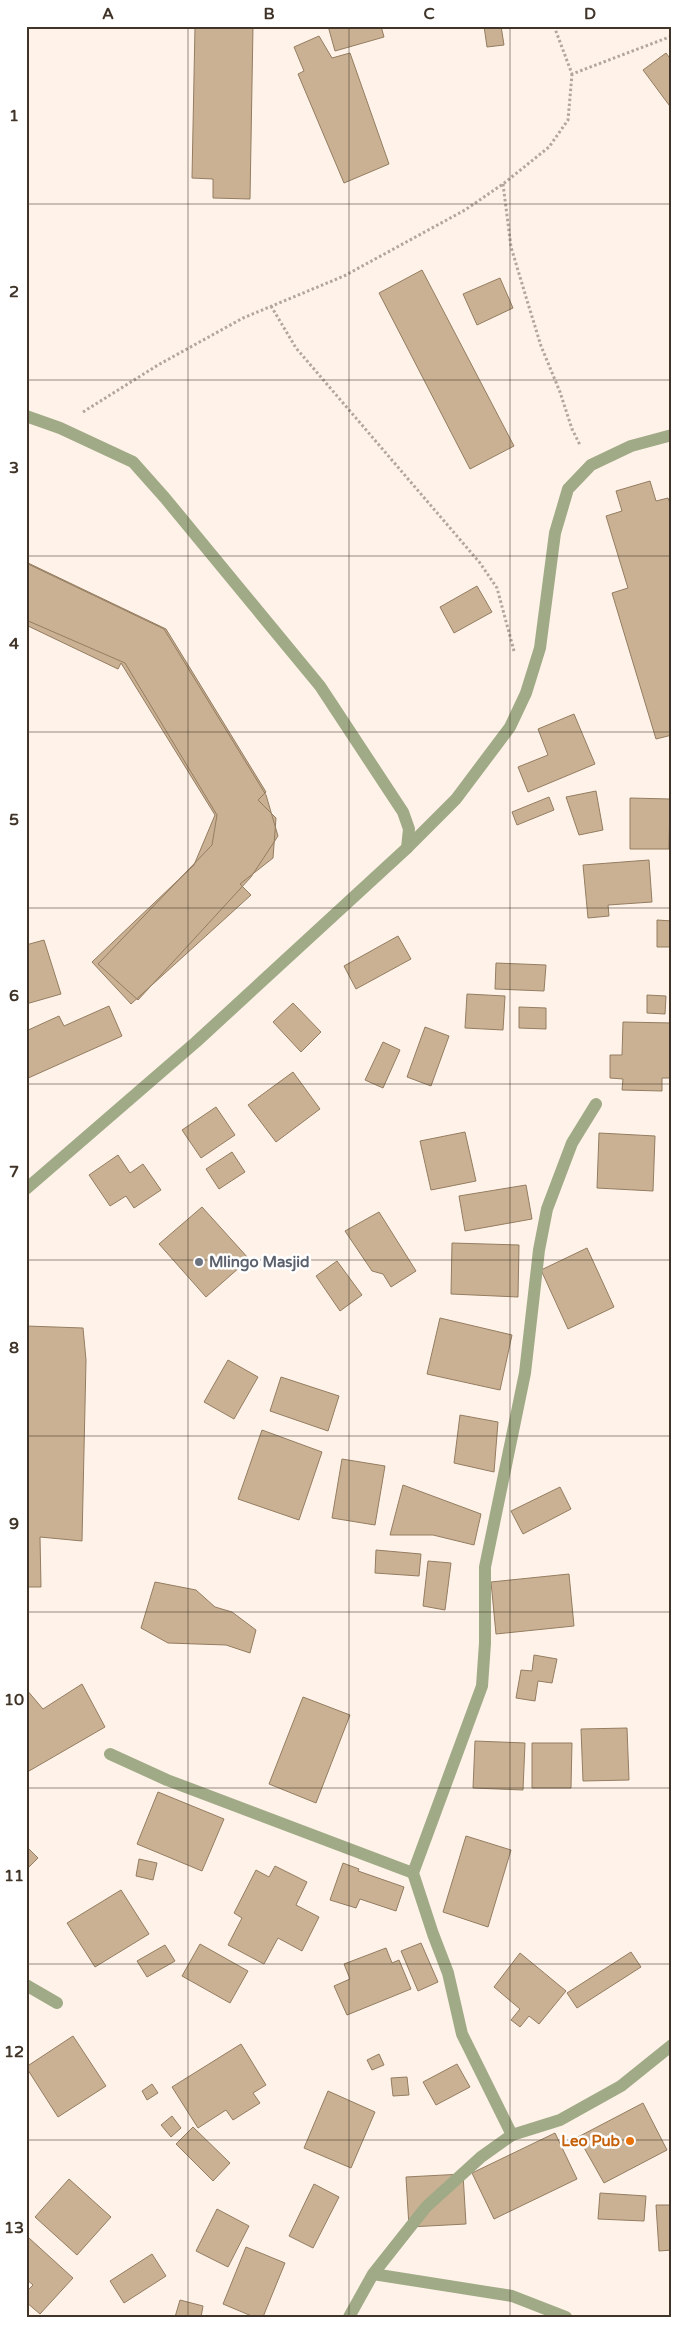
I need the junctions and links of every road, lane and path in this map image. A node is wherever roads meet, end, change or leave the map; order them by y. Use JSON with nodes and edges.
{"nodes":[{"id":1,"x":554,"y":26,"type":"edge"},
{"id":2,"x":672,"y":36,"type":"edge"},
{"id":3,"x":572,"y":74,"type":"junction"},
{"id":4,"x":503,"y":184,"type":"junction"},
{"id":5,"x":271,"y":306,"type":"junction"},
{"id":6,"x":26,"y":416,"type":"edge"},
{"id":7,"x":60,"y":428,"type":"junction"},
{"id":8,"x":672,"y":436,"type":"edge"},
{"id":9,"x":591,"y":465,"type":"junction"},
{"id":10,"x":526,"y":692,"type":"junction"},
{"id":11,"x":407,"y":848,"type":"junction"},
{"id":12,"x":596,"y":1104,"type":"dead end"},
{"id":13,"x":26,"y":1189,"type":"edge"},
{"id":14,"x":110,"y":1754,"type":"dead end"},
{"id":15,"x":413,"y":1873,"type":"junction"},
{"id":16,"x":26,"y":1985,"type":"edge"},
{"id":17,"x":57,"y":2003,"type":"dead end"},
{"id":18,"x":671,"y":2047,"type":"edge"},
{"id":19,"x":512,"y":2135,"type":"junction"},
{"id":20,"x":373,"y":2274,"type":"junction"},
{"id":21,"x":349,"y":2317,"type":"edge"},
{"id":22,"x":566,"y":2317,"type":"edge"}],
"edges":[{"from":1,"to":3,"type":"path"},
{"from":2,"to":3,"type":"path"},
{"from":3,"to":4,"type":"path"},
{"from":4,"to":5,"type":"path"},
{"from":4,"to":9,"type":"path"},
{"from":5,"to":7,"type":"path"},
{"from":5,"to":10,"type":"path"},
{"from":6,"to":7,"type":"street"},
{"from":7,"to":11,"type":"street"},
{"from":8,"to":9,"type":"street"},
{"from":9,"to":10,"type":"street"},
{"from":10,"to":11,"type":"street"},
{"from":11,"to":13,"type":"street"},
{"from":12,"to":15,"type":"street"},
{"from":14,"to":15,"type":"street"},
{"from":15,"to":19,"type":"street"},
{"from":16,"to":17,"type":"street"},
{"from":18,"to":19,"type":"street"},
{"from":19,"to":20,"type":"street"},
{"from":20,"to":21,"type":"street"},
{"from":20,"to":22,"type":"street"}]}
